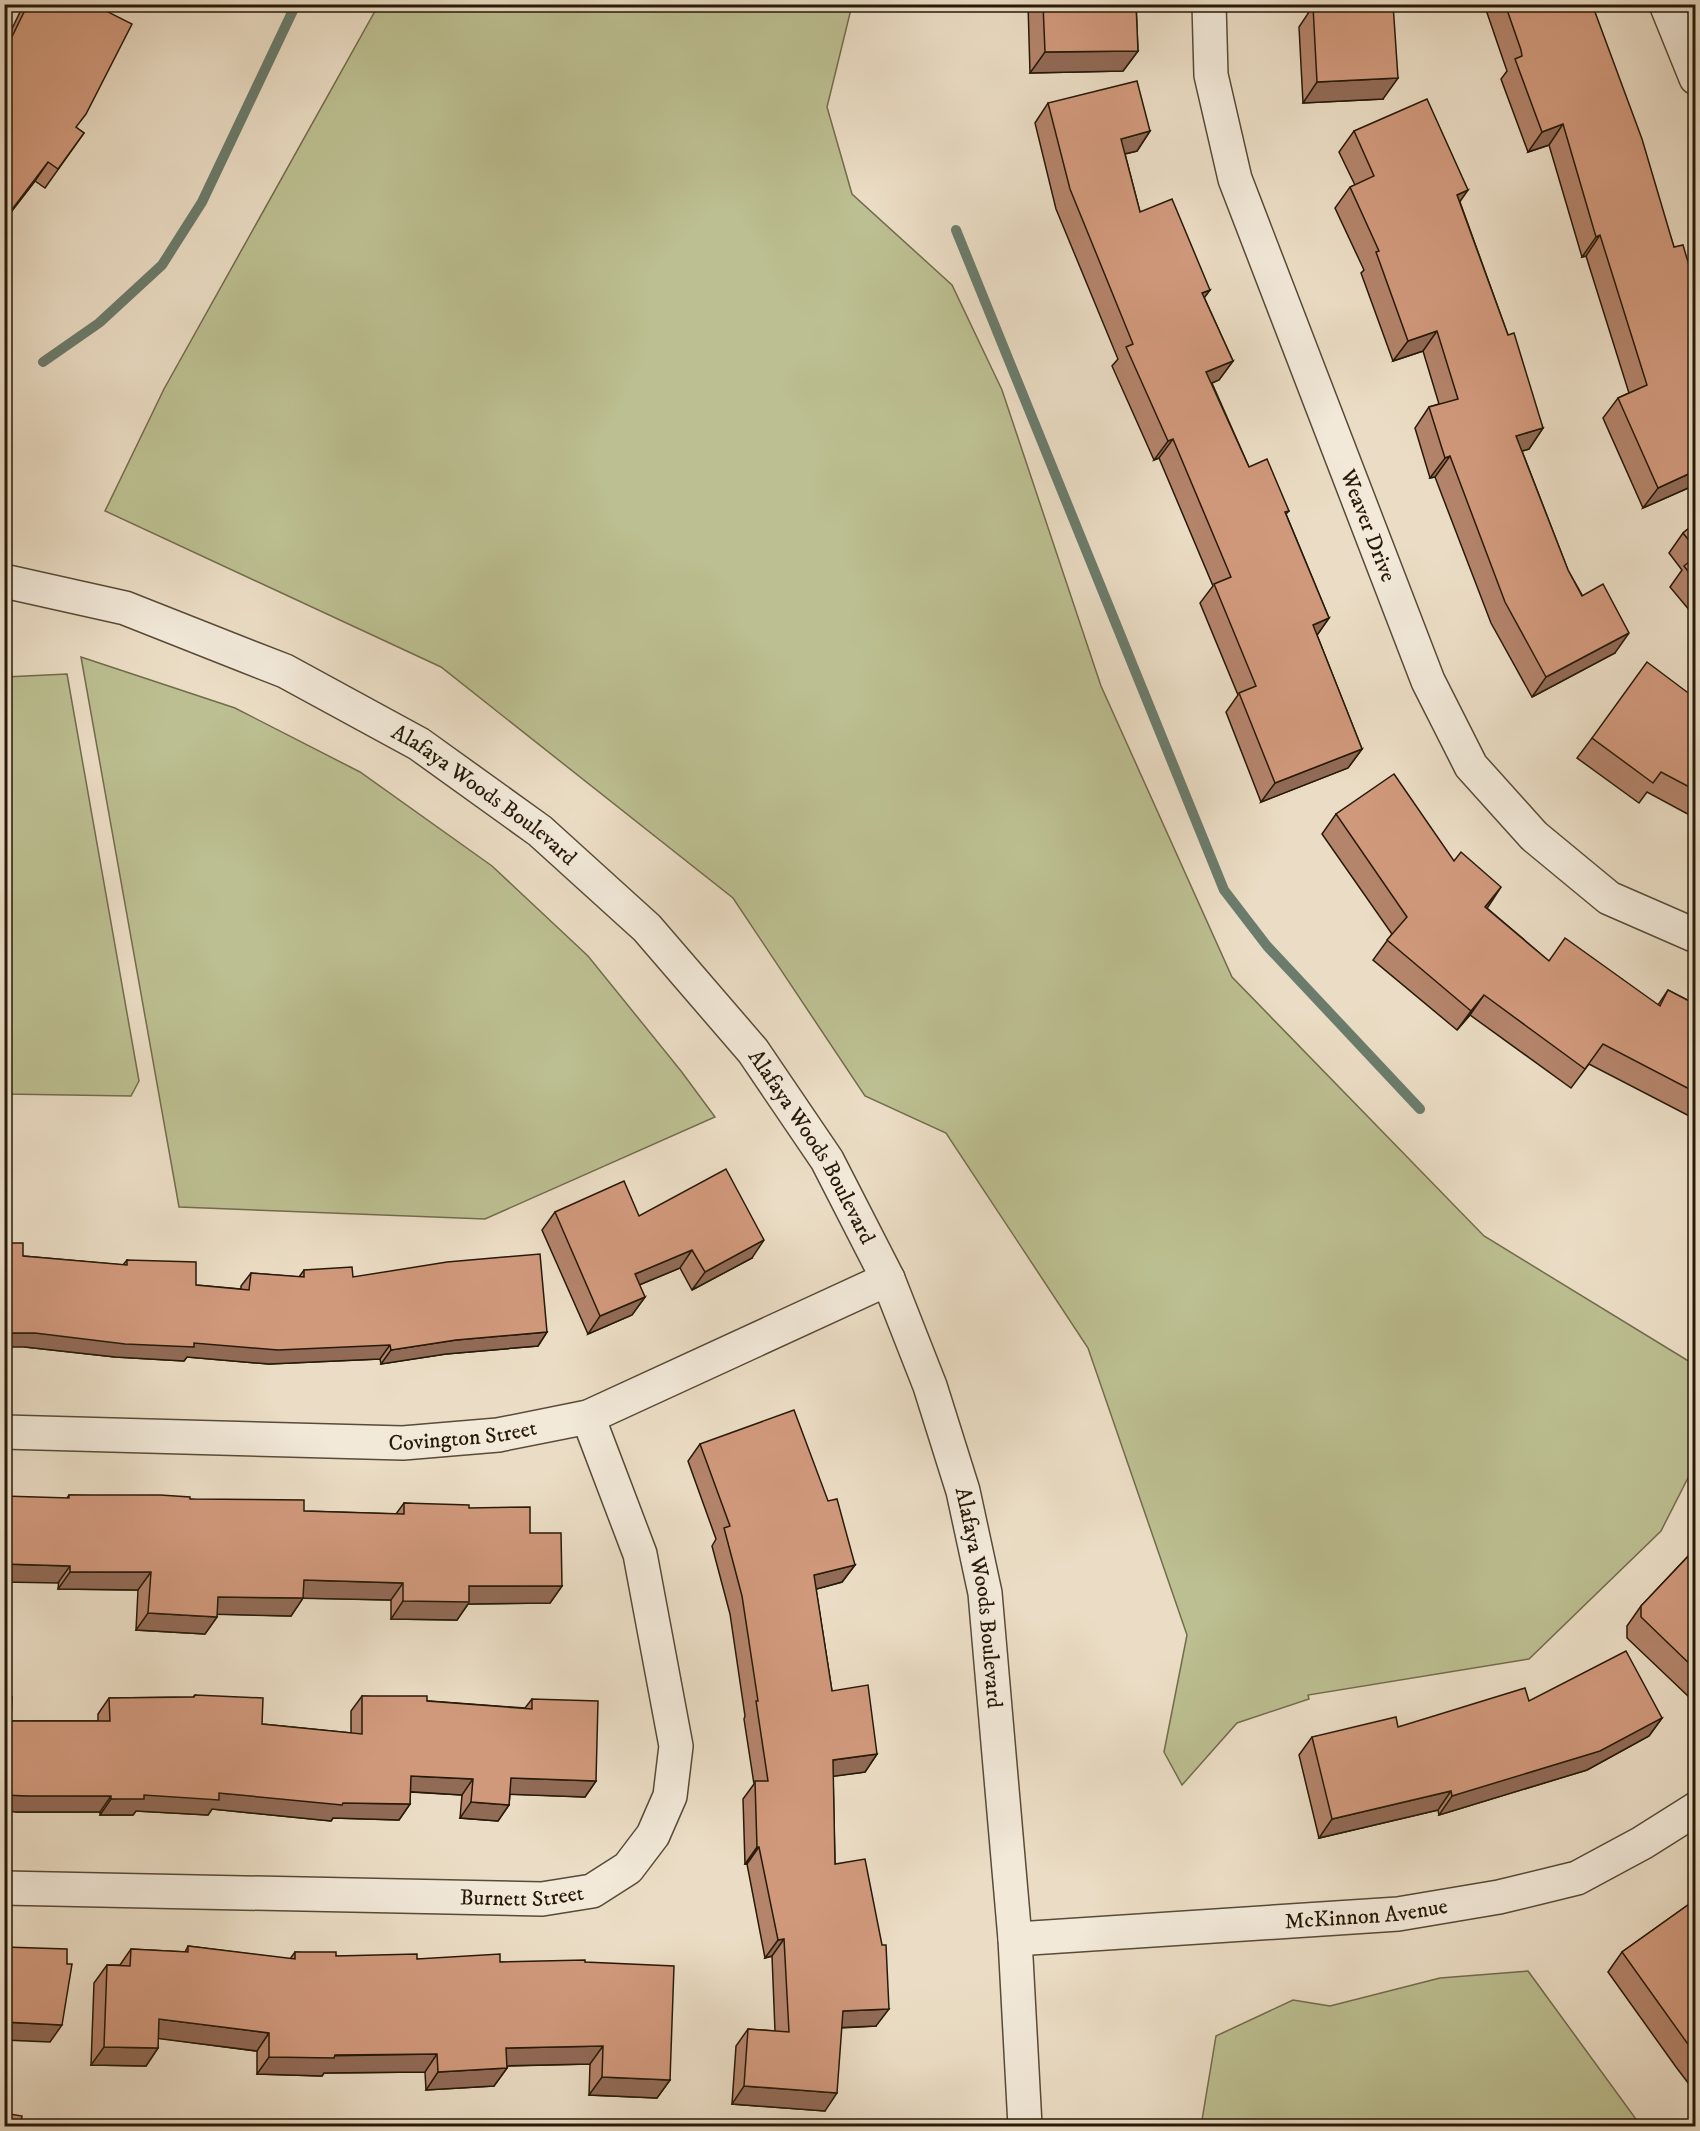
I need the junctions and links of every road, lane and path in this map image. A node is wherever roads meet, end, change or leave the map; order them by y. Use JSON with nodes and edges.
{"nodes":[{"id":1,"x":1209,"y":4,"type":"edge"},
{"id":2,"x":1666,"y":4,"type":"edge"},
{"id":3,"x":1695,"y":78,"type":"edge"},
{"id":4,"x":4,"y":581,"type":"edge"},
{"id":5,"x":1695,"y":936,"type":"edge"},
{"id":6,"x":888,"y":1279,"type":"junction"},
{"id":7,"x":588,"y":1417,"type":"junction"},
{"id":8,"x":4,"y":1432,"type":"edge"},
{"id":9,"x":1695,"y":1809,"type":"edge"},
{"id":10,"x":4,"y":1888,"type":"edge"},
{"id":11,"x":1015,"y":1939,"type":"junction"},
{"id":12,"x":1025,"y":2127,"type":"edge"}],
"edges":[{"from":1,"to":5,"type":"street","name":"Weaver Drive"},
{"from":2,"to":3,"type":"street"},
{"from":4,"to":6,"type":"street","name":"Alafaya Woods Boulevard"},
{"from":6,"to":7,"type":"street","name":"Covington Street"},
{"from":6,"to":11,"type":"street","name":"Alafaya Woods Boulevard"},
{"from":7,"to":8,"type":"street","name":"Covington Street"},
{"from":7,"to":10,"type":"street","name":"Burnett Street"},
{"from":9,"to":11,"type":"street","name":"McKinnon Avenue"},
{"from":11,"to":12,"type":"street","name":"Alafaya Woods Boulevard"}]}
